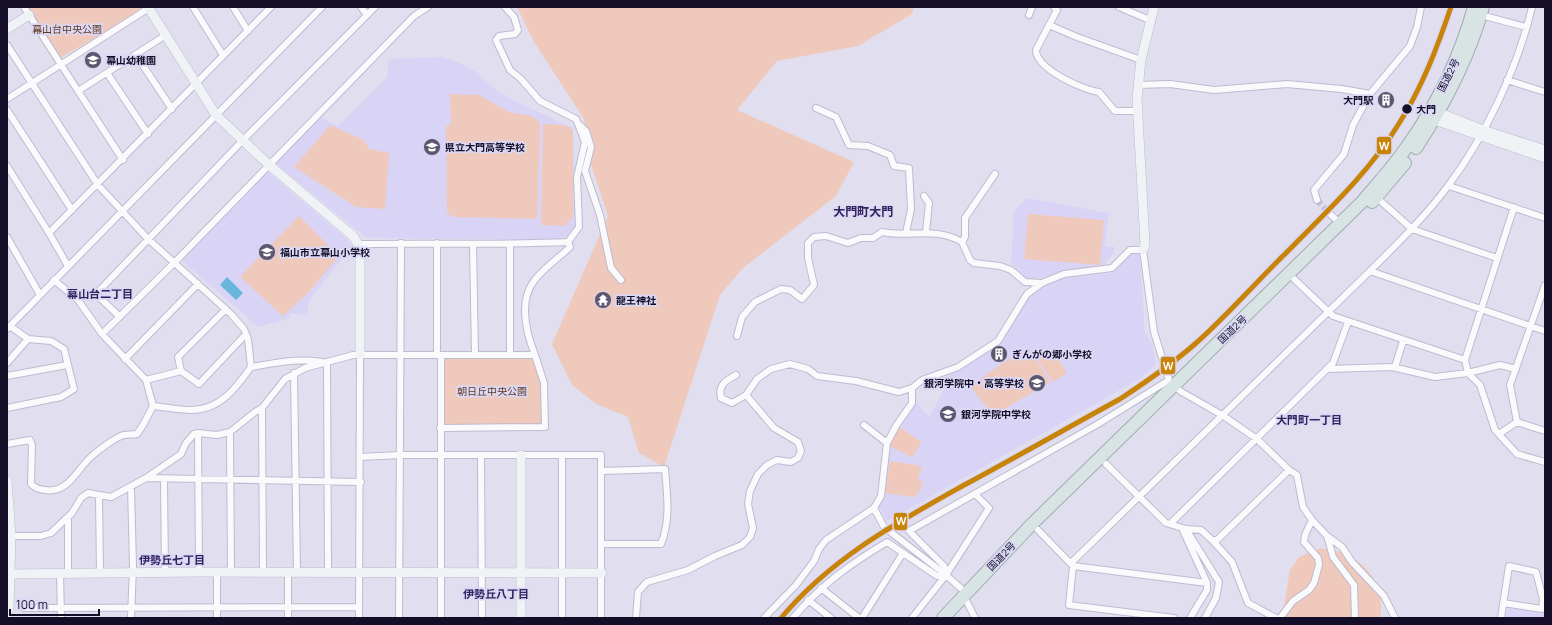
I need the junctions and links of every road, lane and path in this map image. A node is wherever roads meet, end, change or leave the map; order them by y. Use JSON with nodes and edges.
{"nodes":[{"id":1,"x":193,"y":7,"type":"edge"},
{"id":2,"x":233,"y":7,"type":"edge"},
{"id":3,"x":271,"y":7,"type":"edge"},
{"id":4,"x":322,"y":7,"type":"edge"},
{"id":5,"x":361,"y":7,"type":"edge"},
{"id":6,"x":375,"y":7,"type":"edge"},
{"id":7,"x":428,"y":7,"type":"edge"},
{"id":8,"x":505,"y":7,"type":"edge"},
{"id":9,"x":1032,"y":7,"type":"edge"},
{"id":10,"x":1054,"y":7,"type":"edge"},
{"id":11,"x":1119,"y":7,"type":"edge"},
{"id":12,"x":1154,"y":7,"type":"edge"},
{"id":13,"x":1421,"y":7,"type":"edge"},
{"id":14,"x":1532,"y":7,"type":"edge"},
{"id":15,"x":148,"y":8,"type":"edge"},
{"id":16,"x":1480,"y":10,"type":"edge"},
{"id":17,"x":27,"y":11,"type":"edge"},
{"id":18,"x":367,"y":15,"type":"junction"},
{"id":19,"x":1029,"y":15,"type":"dead end"},
{"id":20,"x":1152,"y":21,"type":"junction"},
{"id":21,"x":1049,"y":25,"type":"junction"},
{"id":22,"x":1526,"y":27,"type":"junction"},
{"id":23,"x":7,"y":29,"type":"edge"},
{"id":24,"x":248,"y":31,"type":"junction"},
{"id":25,"x":166,"y":35,"type":"junction"},
{"id":26,"x":7,"y":45,"type":"edge"},
{"id":27,"x":136,"y":55,"type":"junction"},
{"id":28,"x":224,"y":55,"type":"junction"},
{"id":29,"x":1141,"y":60,"type":"junction"},
{"id":30,"x":60,"y":64,"type":"junction"},
{"id":31,"x":107,"y":73,"type":"junction"},
{"id":32,"x":1507,"y":80,"type":"junction"},
{"id":33,"x":32,"y":82,"type":"junction"},
{"id":34,"x":196,"y":83,"type":"junction"},
{"id":35,"x":1138,"y":85,"type":"junction"},
{"id":36,"x":78,"y":91,"type":"junction"},
{"id":37,"x":1545,"y":92,"type":"edge"},
{"id":38,"x":1370,"y":94,"type":"junction"},
{"id":39,"x":7,"y":99,"type":"edge"},
{"id":40,"x":816,"y":108,"type":"dead end"},
{"id":41,"x":172,"y":109,"type":"junction"},
{"id":42,"x":7,"y":110,"type":"edge"},
{"id":43,"x":1137,"y":111,"type":"junction"},
{"id":44,"x":216,"y":115,"type":"junction"},
{"id":45,"x":1433,"y":115,"type":"junction"},
{"id":46,"x":10,"y":122,"type":"edge"},
{"id":47,"x":578,"y":123,"type":"junction"},
{"id":48,"x":1481,"y":133,"type":"junction"},
{"id":49,"x":148,"y":134,"type":"junction"},
{"id":50,"x":243,"y":140,"type":"junction"},
{"id":51,"x":1545,"y":150,"type":"edge"},
{"id":52,"x":1545,"y":158,"type":"edge"},
{"id":53,"x":123,"y":160,"type":"junction"},
{"id":54,"x":268,"y":164,"type":"junction"},
{"id":55,"x":7,"y":166,"type":"edge"},
{"id":56,"x":996,"y":174,"type":"dead end"},
{"id":57,"x":98,"y":185,"type":"junction"},
{"id":58,"x":1449,"y":186,"type":"junction"},
{"id":59,"x":924,"y":196,"type":"dead end"},
{"id":60,"x":1376,"y":197,"type":"junction"},
{"id":61,"x":1317,"y":200,"type":"dead end"},
{"id":62,"x":1514,"y":207,"type":"junction"},
{"id":63,"x":72,"y":210,"type":"junction"},
{"id":64,"x":122,"y":211,"type":"junction"},
{"id":65,"x":1331,"y":215,"type":"tunnel mouth"},
{"id":66,"x":1545,"y":218,"type":"edge"},
{"id":67,"x":1340,"y":223,"type":"junction"},
{"id":68,"x":1412,"y":229,"type":"junction"},
{"id":69,"x":926,"y":232,"type":"junction"},
{"id":70,"x":48,"y":233,"type":"junction"},
{"id":71,"x":906,"y":233,"type":"junction"},
{"id":72,"x":7,"y":237,"type":"edge"},
{"id":73,"x":148,"y":238,"type":"junction"},
{"id":74,"x":568,"y":242,"type":"junction"},
{"id":75,"x":962,"y":242,"type":"junction"},
{"id":76,"x":400,"y":243,"type":"junction"},
{"id":77,"x":436,"y":243,"type":"junction"},
{"id":78,"x":358,"y":244,"type":"junction"},
{"id":79,"x":473,"y":244,"type":"junction"},
{"id":80,"x":510,"y":245,"type":"junction"},
{"id":81,"x":1143,"y":250,"type":"junction"},
{"id":82,"x":1497,"y":258,"type":"junction"},
{"id":83,"x":174,"y":262,"type":"junction"},
{"id":84,"x":68,"y":266,"type":"junction"},
{"id":85,"x":1370,"y":271,"type":"junction"},
{"id":86,"x":1294,"y":279,"type":"junction"},
{"id":87,"x":54,"y":280,"type":"junction"},
{"id":88,"x":621,"y":280,"type":"dead end"},
{"id":89,"x":1042,"y":283,"type":"junction"},
{"id":90,"x":198,"y":284,"type":"junction"},
{"id":91,"x":1545,"y":285,"type":"edge"},
{"id":92,"x":40,"y":295,"type":"junction"},
{"id":93,"x":226,"y":309,"type":"junction"},
{"id":94,"x":1481,"y":309,"type":"junction"},
{"id":95,"x":1328,"y":312,"type":"junction"},
{"id":96,"x":120,"y":317,"type":"junction"},
{"id":97,"x":1348,"y":322,"type":"junction"},
{"id":98,"x":1531,"y":326,"type":"junction"},
{"id":99,"x":8,"y":328,"type":"edge"},
{"id":100,"x":1545,"y":330,"type":"edge"},
{"id":101,"x":102,"y":334,"type":"junction"},
{"id":102,"x":246,"y":334,"type":"junction"},
{"id":103,"x":737,"y":336,"type":"dead end"},
{"id":104,"x":28,"y":339,"type":"junction"},
{"id":105,"x":1404,"y":341,"type":"junction"},
{"id":106,"x":360,"y":355,"type":"junction"},
{"id":107,"x":475,"y":355,"type":"junction"},
{"id":108,"x":510,"y":355,"type":"junction"},
{"id":109,"x":535,"y":355,"type":"junction"},
{"id":110,"x":400,"y":356,"type":"junction"},
{"id":111,"x":439,"y":356,"type":"junction"},
{"id":112,"x":125,"y":359,"type":"junction"},
{"id":113,"x":1465,"y":360,"type":"junction"},
{"id":114,"x":7,"y":363,"type":"edge"},
{"id":115,"x":327,"y":363,"type":"junction"},
{"id":116,"x":68,"y":364,"type":"junction"},
{"id":117,"x":251,"y":367,"type":"junction"},
{"id":118,"x":1395,"y":368,"type":"junction"},
{"id":119,"x":1327,"y":369,"type":"junction"},
{"id":120,"x":1516,"y":369,"type":"junction"},
{"id":121,"x":181,"y":371,"type":"junction"},
{"id":122,"x":294,"y":373,"type":"junction"},
{"id":123,"x":1468,"y":373,"type":"junction"},
{"id":124,"x":736,"y":374,"type":"dead end"},
{"id":125,"x":7,"y":376,"type":"edge"},
{"id":126,"x":146,"y":380,"type":"junction"},
{"id":127,"x":1174,"y":386,"type":"junction"},
{"id":128,"x":912,"y":388,"type":"junction"},
{"id":129,"x":746,"y":396,"type":"junction"},
{"id":130,"x":153,"y":406,"type":"junction"},
{"id":131,"x":7,"y":408,"type":"edge"},
{"id":132,"x":262,"y":408,"type":"junction"},
{"id":133,"x":1222,"y":415,"type":"junction"},
{"id":134,"x":1517,"y":422,"type":"junction"},
{"id":135,"x":864,"y":425,"type":"dead end"},
{"id":136,"x":440,"y":428,"type":"junction"},
{"id":137,"x":1545,"y":430,"type":"edge"},
{"id":138,"x":230,"y":432,"type":"junction"},
{"id":139,"x":198,"y":433,"type":"junction"},
{"id":140,"x":1499,"y":434,"type":"junction"},
{"id":141,"x":1257,"y":439,"type":"junction"},
{"id":142,"x":887,"y":443,"type":"junction"},
{"id":143,"x":7,"y":444,"type":"edge"},
{"id":144,"x":400,"y":455,"type":"junction"},
{"id":145,"x":440,"y":455,"type":"junction"},
{"id":146,"x":481,"y":455,"type":"junction"},
{"id":147,"x":521,"y":455,"type":"junction"},
{"id":148,"x":562,"y":455,"type":"junction"},
{"id":149,"x":360,"y":457,"type":"junction"},
{"id":150,"x":1545,"y":462,"type":"edge"},
{"id":151,"x":1106,"y":464,"type":"junction"},
{"id":152,"x":1289,"y":470,"type":"junction"},
{"id":153,"x":602,"y":471,"type":"junction"},
{"id":154,"x":146,"y":478,"type":"junction"},
{"id":155,"x":7,"y":480,"type":"edge"},
{"id":156,"x":164,"y":480,"type":"junction"},
{"id":157,"x":199,"y":480,"type":"junction"},
{"id":158,"x":231,"y":480,"type":"junction"},
{"id":159,"x":263,"y":480,"type":"junction"},
{"id":160,"x":295,"y":481,"type":"junction"},
{"id":161,"x":328,"y":481,"type":"junction"},
{"id":162,"x":361,"y":482,"type":"junction"},
{"id":163,"x":131,"y":486,"type":"junction"},
{"id":164,"x":975,"y":494,"type":"junction"},
{"id":165,"x":99,"y":495,"type":"junction"},
{"id":166,"x":1139,"y":497,"type":"junction"},
{"id":167,"x":8,"y":504,"type":"edge"},
{"id":168,"x":874,"y":508,"type":"junction"},
{"id":169,"x":68,"y":517,"type":"junction"},
{"id":170,"x":1312,"y":520,"type":"junction"},
{"id":171,"x":1170,"y":524,"type":"junction"},
{"id":172,"x":1184,"y":528,"type":"junction"},
{"id":173,"x":1038,"y":530,"type":"junction"},
{"id":174,"x":11,"y":536,"type":"junction"},
{"id":175,"x":1327,"y":536,"type":"junction"},
{"id":176,"x":1212,"y":540,"type":"junction"},
{"id":177,"x":601,"y":544,"type":"junction"},
{"id":178,"x":903,"y":553,"type":"junction"},
{"id":179,"x":1072,"y":565,"type":"junction"},
{"id":180,"x":199,"y":572,"type":"junction"},
{"id":181,"x":217,"y":572,"type":"junction"},
{"id":182,"x":293,"y":572,"type":"junction"},
{"id":183,"x":328,"y":572,"type":"junction"},
{"id":184,"x":360,"y":572,"type":"junction"},
{"id":185,"x":441,"y":572,"type":"junction"},
{"id":186,"x":521,"y":572,"type":"junction"},
{"id":187,"x":563,"y":572,"type":"junction"},
{"id":188,"x":64,"y":573,"type":"junction"},
{"id":189,"x":100,"y":573,"type":"junction"},
{"id":190,"x":132,"y":573,"type":"junction"},
{"id":191,"x":165,"y":573,"type":"junction"},
{"id":192,"x":231,"y":573,"type":"junction"},
{"id":193,"x":263,"y":573,"type":"junction"},
{"id":194,"x":399,"y":573,"type":"junction"},
{"id":195,"x":481,"y":573,"type":"junction"},
{"id":196,"x":602,"y":573,"type":"junction"},
{"id":197,"x":9,"y":574,"type":"edge"},
{"id":198,"x":946,"y":575,"type":"junction"},
{"id":199,"x":1207,"y":583,"type":"junction"},
{"id":200,"x":821,"y":588,"type":"junction"},
{"id":201,"x":966,"y":598,"type":"junction"},
{"id":202,"x":808,"y":600,"type":"junction"},
{"id":203,"x":1503,"y":603,"type":"junction"},
{"id":204,"x":60,"y":607,"type":"junction"},
{"id":205,"x":217,"y":607,"type":"junction"},
{"id":206,"x":287,"y":607,"type":"junction"},
{"id":207,"x":359,"y":607,"type":"junction"},
{"id":208,"x":24,"y":608,"type":"dead end"},
{"id":209,"x":132,"y":608,"type":"junction"},
{"id":210,"x":1544,"y":609,"type":"edge"},
{"id":211,"x":7,"y":615,"type":"edge"},
{"id":212,"x":61,"y":618,"type":"edge"},
{"id":213,"x":132,"y":618,"type":"edge"},
{"id":214,"x":217,"y":618,"type":"edge"},
{"id":215,"x":288,"y":618,"type":"edge"},
{"id":216,"x":359,"y":618,"type":"edge"},
{"id":217,"x":399,"y":618,"type":"edge"},
{"id":218,"x":441,"y":618,"type":"edge"},
{"id":219,"x":482,"y":618,"type":"edge"},
{"id":220,"x":521,"y":618,"type":"edge"},
{"id":221,"x":562,"y":618,"type":"edge"},
{"id":222,"x":601,"y":618,"type":"edge"},
{"id":223,"x":636,"y":618,"type":"edge"},
{"id":224,"x":764,"y":618,"type":"edge"},
{"id":225,"x":793,"y":618,"type":"edge"},
{"id":226,"x":831,"y":618,"type":"edge"},
{"id":227,"x":860,"y":618,"type":"edge"},
{"id":228,"x":912,"y":618,"type":"edge"},
{"id":229,"x":943,"y":618,"type":"edge"},
{"id":230,"x":953,"y":618,"type":"edge"},
{"id":231,"x":975,"y":618,"type":"edge"},
{"id":232,"x":1174,"y":618,"type":"edge"},
{"id":233,"x":1190,"y":618,"type":"edge"},
{"id":234,"x":1205,"y":618,"type":"edge"},
{"id":235,"x":1276,"y":618,"type":"edge"},
{"id":236,"x":1280,"y":618,"type":"edge"},
{"id":237,"x":1355,"y":618,"type":"edge"},
{"id":238,"x":1395,"y":618,"type":"edge"},
{"id":239,"x":1501,"y":618,"type":"edge"}],
"edges":[{"from":1,"to":28,"type":"street"},
{"from":2,"to":24,"type":"street"},
{"from":3,"to":24,"type":"street"},
{"from":4,"to":44,"type":"street"},
{"from":5,"to":18,"type":"street"},
{"from":6,"to":18,"type":"street"},
{"from":7,"to":54,"type":"street"},
{"from":8,"to":47,"type":"street"},
{"from":9,"to":19,"type":"street"},
{"from":10,"to":21,"type":"street"},
{"from":11,"to":20,"type":"street"},
{"from":12,"to":20,"type":"street"},
{"from":13,"to":38,"type":"street"},
{"from":14,"to":22,"type":"street"},
{"from":15,"to":25,"type":"street"},
{"from":15,"to":30,"type":"street"},
{"from":16,"to":22,"type":"street"},
{"from":16,"to":45,"type":"highway","name":"国道2号"},
{"from":17,"to":23,"type":"street"},
{"from":17,"to":30,"type":"street"},
{"from":18,"to":50,"type":"street"},
{"from":20,"to":29,"type":"street"},
{"from":21,"to":29,"type":"street"},
{"from":21,"to":43,"type":"street"},
{"from":22,"to":32,"type":"street"},
{"from":24,"to":28,"type":"street"},
{"from":25,"to":27,"type":"street"},
{"from":25,"to":34,"type":"street"},
{"from":26,"to":33,"type":"street"},
{"from":27,"to":31,"type":"street"},
{"from":27,"to":41,"type":"street"},
{"from":28,"to":34,"type":"street"},
{"from":29,"to":35,"type":"street"},
{"from":30,"to":33,"type":"street"},
{"from":30,"to":36,"type":"street"},
{"from":31,"to":36,"type":"street"},
{"from":31,"to":49,"type":"street"},
{"from":32,"to":37,"type":"street"},
{"from":32,"to":48,"type":"street"},
{"from":33,"to":39,"type":"street"},
{"from":33,"to":57,"type":"street"},
{"from":34,"to":41,"type":"street"},
{"from":34,"to":44,"type":"street"},
{"from":35,"to":38,"type":"street"},
{"from":35,"to":43,"type":"street"},
{"from":36,"to":53,"type":"street"},
{"from":38,"to":61,"type":"street"},
{"from":40,"to":71,"type":"street"},
{"from":41,"to":49,"type":"street"},
{"from":42,"to":46,"type":"street"},
{"from":43,"to":81,"type":"street"},
{"from":44,"to":50,"type":"street"},
{"from":44,"to":64,"type":"street"},
{"from":45,"to":48,"type":"street"},
{"from":45,"to":60,"type":"highway","name":"国道2号"},
{"from":45,"to":67,"type":"highway","name":"国道2号"},
{"from":46,"to":63,"type":"street"},
{"from":47,"to":74,"type":"street"},
{"from":47,"to":88,"type":"street"},
{"from":48,"to":51,"type":"street"},
{"from":48,"to":52,"type":"street"},
{"from":48,"to":58,"type":"street"},
{"from":49,"to":53,"type":"street"},
{"from":50,"to":54,"type":"street"},
{"from":50,"to":73,"type":"street"},
{"from":53,"to":57,"type":"street"},
{"from":54,"to":78,"type":"street"},
{"from":54,"to":83,"type":"street"},
{"from":55,"to":70,"type":"street"},
{"from":56,"to":75,"type":"street"},
{"from":57,"to":63,"type":"street"},
{"from":57,"to":64,"type":"street"},
{"from":58,"to":62,"type":"street"},
{"from":58,"to":68,"type":"street"},
{"from":59,"to":69,"type":"street"},
{"from":60,"to":68,"type":"street"},
{"from":60,"to":86,"type":"highway","name":"国道2号"},
{"from":62,"to":66,"type":"street"},
{"from":62,"to":82,"type":"street"},
{"from":63,"to":70,"type":"street"},
{"from":64,"to":73,"type":"street"},
{"from":64,"to":84,"type":"street"},
{"from":65,"to":67,"type":"street"},
{"from":67,"to":127,"type":"highway","name":"国道2号"},
{"from":68,"to":82,"type":"street"},
{"from":68,"to":85,"type":"street"},
{"from":69,"to":71,"type":"street"},
{"from":69,"to":75,"type":"street"},
{"from":70,"to":84,"type":"street"},
{"from":71,"to":103,"type":"street"},
{"from":72,"to":92,"type":"street"},
{"from":73,"to":83,"type":"street"},
{"from":73,"to":96,"type":"street"},
{"from":74,"to":80,"type":"street"},
{"from":74,"to":109,"type":"street"},
{"from":75,"to":89,"type":"street"},
{"from":76,"to":77,"type":"street"},
{"from":76,"to":78,"type":"street"},
{"from":76,"to":110,"type":"street"},
{"from":77,"to":79,"type":"street"},
{"from":77,"to":111,"type":"street"},
{"from":78,"to":106,"type":"street"},
{"from":79,"to":80,"type":"street"},
{"from":79,"to":107,"type":"street"},
{"from":80,"to":108,"type":"street"},
{"from":81,"to":89,"type":"street"},
{"from":81,"to":127,"type":"street"},
{"from":82,"to":94,"type":"street"},
{"from":83,"to":90,"type":"street"},
{"from":83,"to":96,"type":"street"},
{"from":84,"to":87,"type":"street"},
{"from":85,"to":94,"type":"street"},
{"from":85,"to":95,"type":"street"},
{"from":86,"to":95,"type":"street"},
{"from":86,"to":127,"type":"highway","name":"国道2号"},
{"from":87,"to":92,"type":"street"},
{"from":87,"to":101,"type":"street"},
{"from":89,"to":128,"type":"street"},
{"from":90,"to":93,"type":"street"},
{"from":90,"to":112,"type":"street"},
{"from":91,"to":98,"type":"street"},
{"from":92,"to":99,"type":"street"},
{"from":93,"to":102,"type":"street"},
{"from":93,"to":121,"type":"street"},
{"from":94,"to":98,"type":"street"},
{"from":94,"to":113,"type":"street"},
{"from":95,"to":97,"type":"street"},
{"from":95,"to":133,"type":"street"},
{"from":96,"to":101,"type":"street"},
{"from":97,"to":105,"type":"street"},
{"from":97,"to":119,"type":"street"},
{"from":98,"to":100,"type":"street"},
{"from":98,"to":120,"type":"street"},
{"from":99,"to":104,"type":"street"},
{"from":101,"to":112,"type":"street"},
{"from":102,"to":117,"type":"street"},
{"from":102,"to":121,"type":"street"},
{"from":104,"to":114,"type":"street"},
{"from":104,"to":116,"type":"street"},
{"from":105,"to":113,"type":"street"},
{"from":105,"to":118,"type":"street"},
{"from":106,"to":110,"type":"street"},
{"from":106,"to":115,"type":"street"},
{"from":106,"to":149,"type":"street"},
{"from":107,"to":108,"type":"street"},
{"from":107,"to":111,"type":"street"},
{"from":108,"to":109,"type":"street"},
{"from":109,"to":136,"type":"street"},
{"from":110,"to":111,"type":"street"},
{"from":110,"to":144,"type":"street"},
{"from":111,"to":136,"type":"street"},
{"from":112,"to":126,"type":"street"},
{"from":113,"to":123,"type":"street"},
{"from":115,"to":117,"type":"street"},
{"from":115,"to":122,"type":"street"},
{"from":115,"to":161,"type":"street"},
{"from":116,"to":125,"type":"street"},
{"from":116,"to":131,"type":"street"},
{"from":117,"to":130,"type":"street"},
{"from":118,"to":119,"type":"street"},
{"from":118,"to":123,"type":"street"},
{"from":119,"to":141,"type":"street"},
{"from":120,"to":123,"type":"street"},
{"from":120,"to":134,"type":"street"},
{"from":121,"to":126,"type":"street"},
{"from":122,"to":132,"type":"street"},
{"from":122,"to":160,"type":"street"},
{"from":123,"to":140,"type":"street"},
{"from":124,"to":129,"type":"street"},
{"from":126,"to":130,"type":"street"},
{"from":127,"to":133,"type":"street"},
{"from":127,"to":151,"type":"highway","name":"国道2号"},
{"from":127,"to":164,"type":"street"},
{"from":127,"to":201,"type":"highway","name":"国道2号"},
{"from":128,"to":129,"type":"street"},
{"from":128,"to":142,"type":"street"},
{"from":129,"to":223,"type":"street"},
{"from":130,"to":143,"type":"street"},
{"from":132,"to":138,"type":"street"},
{"from":132,"to":159,"type":"street"},
{"from":133,"to":141,"type":"street"},
{"from":133,"to":166,"type":"street"},
{"from":134,"to":137,"type":"street"},
{"from":134,"to":140,"type":"street"},
{"from":135,"to":142,"type":"street"},
{"from":136,"to":145,"type":"street"},
{"from":138,"to":139,"type":"street"},
{"from":138,"to":158,"type":"street"},
{"from":139,"to":154,"type":"street"},
{"from":139,"to":157,"type":"street"},
{"from":140,"to":150,"type":"street"},
{"from":141,"to":152,"type":"street"},
{"from":141,"to":171,"type":"street"},
{"from":142,"to":168,"type":"street"},
{"from":144,"to":145,"type":"street"},
{"from":144,"to":149,"type":"street"},
{"from":144,"to":194,"type":"street"},
{"from":145,"to":146,"type":"street"},
{"from":145,"to":185,"type":"street"},
{"from":146,"to":147,"type":"street"},
{"from":146,"to":195,"type":"street"},
{"from":147,"to":148,"type":"street"},
{"from":147,"to":186,"type":"street"},
{"from":148,"to":153,"type":"street"},
{"from":148,"to":187,"type":"street"},
{"from":149,"to":162,"type":"street"},
{"from":151,"to":166,"type":"street"},
{"from":151,"to":173,"type":"highway","name":"国道2号"},
{"from":152,"to":170,"type":"street"},
{"from":152,"to":176,"type":"street"},
{"from":153,"to":177,"type":"street"},
{"from":153,"to":177,"type":"street"},
{"from":154,"to":156,"type":"street"},
{"from":154,"to":163,"type":"street"},
{"from":155,"to":167,"type":"street"},
{"from":156,"to":157,"type":"street"},
{"from":156,"to":191,"type":"street"},
{"from":157,"to":158,"type":"street"},
{"from":157,"to":180,"type":"street"},
{"from":158,"to":159,"type":"street"},
{"from":158,"to":192,"type":"street"},
{"from":159,"to":160,"type":"street"},
{"from":159,"to":193,"type":"street"},
{"from":160,"to":161,"type":"street"},
{"from":160,"to":182,"type":"street"},
{"from":161,"to":162,"type":"street"},
{"from":161,"to":183,"type":"street"},
{"from":162,"to":184,"type":"street"},
{"from":163,"to":165,"type":"street"},
{"from":163,"to":190,"type":"street"},
{"from":164,"to":198,"type":"street"},
{"from":164,"to":198,"type":"street"},
{"from":165,"to":169,"type":"street"},
{"from":165,"to":189,"type":"street"},
{"from":166,"to":171,"type":"street"},
{"from":166,"to":179,"type":"street"},
{"from":167,"to":174,"type":"street"},
{"from":168,"to":198,"type":"street"},
{"from":168,"to":224,"type":"street"},
{"from":169,"to":174,"type":"street"},
{"from":169,"to":188,"type":"street"},
{"from":170,"to":175,"type":"street"},
{"from":170,"to":236,"type":"street"},
{"from":171,"to":172,"type":"street"},
{"from":172,"to":176,"type":"street"},
{"from":172,"to":199,"type":"street"},
{"from":172,"to":234,"type":"street"},
{"from":173,"to":179,"type":"street"},
{"from":173,"to":201,"type":"highway","name":"国道2号"},
{"from":174,"to":197,"type":"street"},
{"from":175,"to":237,"type":"street"},
{"from":175,"to":238,"type":"street"},
{"from":176,"to":235,"type":"street"},
{"from":177,"to":196,"type":"street"},
{"from":178,"to":198,"type":"street"},
{"from":178,"to":200,"type":"street"},
{"from":178,"to":227,"type":"street"},
{"from":179,"to":199,"type":"street"},
{"from":179,"to":232,"type":"street"},
{"from":180,"to":181,"type":"street"},
{"from":180,"to":191,"type":"street"},
{"from":181,"to":192,"type":"street"},
{"from":181,"to":205,"type":"street"},
{"from":182,"to":183,"type":"street"},
{"from":182,"to":193,"type":"street"},
{"from":182,"to":206,"type":"street"},
{"from":183,"to":184,"type":"street"},
{"from":184,"to":194,"type":"street"},
{"from":184,"to":207,"type":"street"},
{"from":185,"to":194,"type":"street"},
{"from":185,"to":195,"type":"street"},
{"from":185,"to":218,"type":"street"},
{"from":186,"to":187,"type":"street"},
{"from":186,"to":195,"type":"street"},
{"from":186,"to":220,"type":"street"},
{"from":187,"to":196,"type":"street"},
{"from":187,"to":221,"type":"street"},
{"from":188,"to":189,"type":"street"},
{"from":188,"to":197,"type":"street"},
{"from":188,"to":204,"type":"street"},
{"from":189,"to":190,"type":"street"},
{"from":190,"to":191,"type":"street"},
{"from":190,"to":209,"type":"street"},
{"from":192,"to":193,"type":"street"},
{"from":194,"to":217,"type":"street"},
{"from":195,"to":219,"type":"street"},
{"from":196,"to":222,"type":"street"},
{"from":197,"to":211,"type":"street"},
{"from":198,"to":201,"type":"street"},
{"from":198,"to":228,"type":"street"},
{"from":199,"to":233,"type":"street"},
{"from":200,"to":202,"type":"street"},
{"from":200,"to":227,"type":"street"},
{"from":201,"to":229,"type":"highway","name":"国道2号"},
{"from":201,"to":230,"type":"highway","name":"国道2号"},
{"from":201,"to":231,"type":"street"},
{"from":202,"to":225,"type":"street"},
{"from":202,"to":226,"type":"street"},
{"from":203,"to":210,"type":"street"},
{"from":203,"to":210,"type":"street"},
{"from":203,"to":239,"type":"street"},
{"from":204,"to":208,"type":"street"},
{"from":204,"to":209,"type":"street"},
{"from":204,"to":212,"type":"street"},
{"from":205,"to":206,"type":"street"},
{"from":205,"to":209,"type":"street"},
{"from":205,"to":214,"type":"street"},
{"from":206,"to":207,"type":"street"},
{"from":206,"to":215,"type":"street"},
{"from":207,"to":216,"type":"street"},
{"from":209,"to":213,"type":"street"}]}
